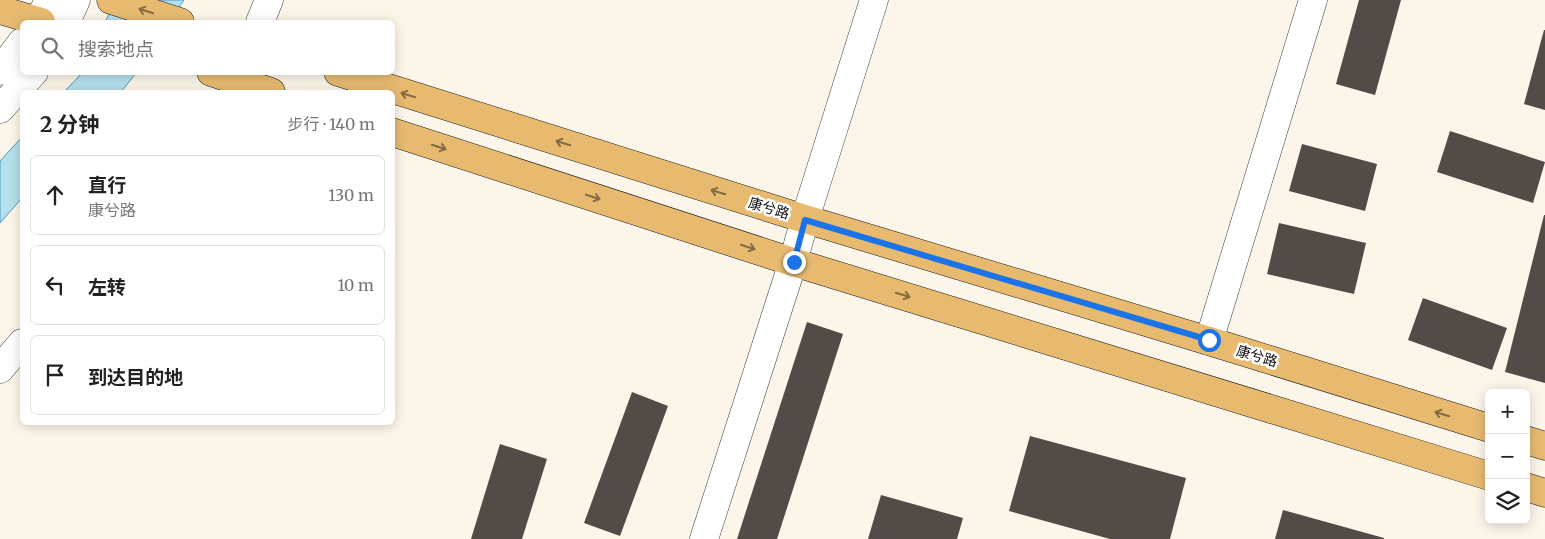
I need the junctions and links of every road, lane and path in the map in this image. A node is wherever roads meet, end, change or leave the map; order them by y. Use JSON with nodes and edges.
{"nodes":[{"id":1,"x":76,"y":0,"type":"edge"},
{"id":2,"x":111,"y":0,"type":"edge"},
{"id":3,"x":269,"y":0,"type":"edge"},
{"id":4,"x":874,"y":0,"type":"edge"},
{"id":5,"x":1313,"y":0,"type":"edge"},
{"id":6,"x":0,"y":10,"type":"edge"},
{"id":7,"x":32,"y":20,"type":"edge"},
{"id":8,"x":67,"y":20,"type":"edge"},
{"id":9,"x":174,"y":20,"type":"edge"},
{"id":10,"x":261,"y":20,"type":"edge"},
{"id":11,"x":20,"y":45,"type":"edge"},
{"id":12,"x":0,"y":71,"type":"edge"},
{"id":13,"x":31,"y":75,"type":"edge"},
{"id":14,"x":347,"y":75,"type":"edge"},
{"id":15,"x":224,"y":79,"type":"edge"},
{"id":16,"x":264,"y":90,"type":"edge"},
{"id":17,"x":395,"y":90,"type":"edge"},
{"id":18,"x":395,"y":90,"type":"edge"},
{"id":19,"x":0,"y":109,"type":"edge"},
{"id":20,"x":395,"y":133,"type":"edge"},
{"id":21,"x":805,"y":220,"type":"junction"},
{"id":22,"x":794,"y":262,"type":"junction"},
{"id":23,"x":1209,"y":340,"type":"junction"},
{"id":24,"x":20,"y":345,"type":"edge"},
{"id":25,"x":0,"y":370,"type":"edge"},
{"id":26,"x":1485,"y":427,"type":"edge"},
{"id":27,"x":1530,"y":441,"type":"edge"},
{"id":28,"x":1545,"y":446,"type":"edge"},
{"id":29,"x":1485,"y":475,"type":"edge"},
{"id":30,"x":1530,"y":488,"type":"edge"},
{"id":31,"x":1545,"y":493,"type":"edge"},
{"id":32,"x":704,"y":539,"type":"edge"}],
"edges":[{"from":1,"to":8,"type":"street"},
{"from":9,"to":2,"type":"main road","one_way":true},
{"from":3,"to":10,"type":"street"},
{"from":4,"to":21,"type":"street"},
{"from":5,"to":23,"type":"street"},
{"from":6,"to":7,"type":"main road"},
{"from":11,"to":12,"type":"street"},
{"from":13,"to":19,"type":"street"},
{"from":18,"to":14,"type":"main road","name":"康兮路","one_way":true},
{"from":15,"to":16,"type":"main road"},
{"from":21,"to":17,"type":"main road","name":"康兮路","one_way":true},
{"from":20,"to":22,"type":"main road","one_way":true},
{"from":21,"to":22,"type":"street"},
{"from":21,"to":23,"type":"main road","name":"康兮路"},
{"from":22,"to":29,"type":"main road","one_way":true},
{"from":22,"to":32,"type":"street"},
{"from":26,"to":23,"type":"main road","name":"康兮路","one_way":true},
{"from":24,"to":25,"type":"street"},
{"from":27,"to":28,"type":"main road"},
{"from":30,"to":31,"type":"main road"}]}
